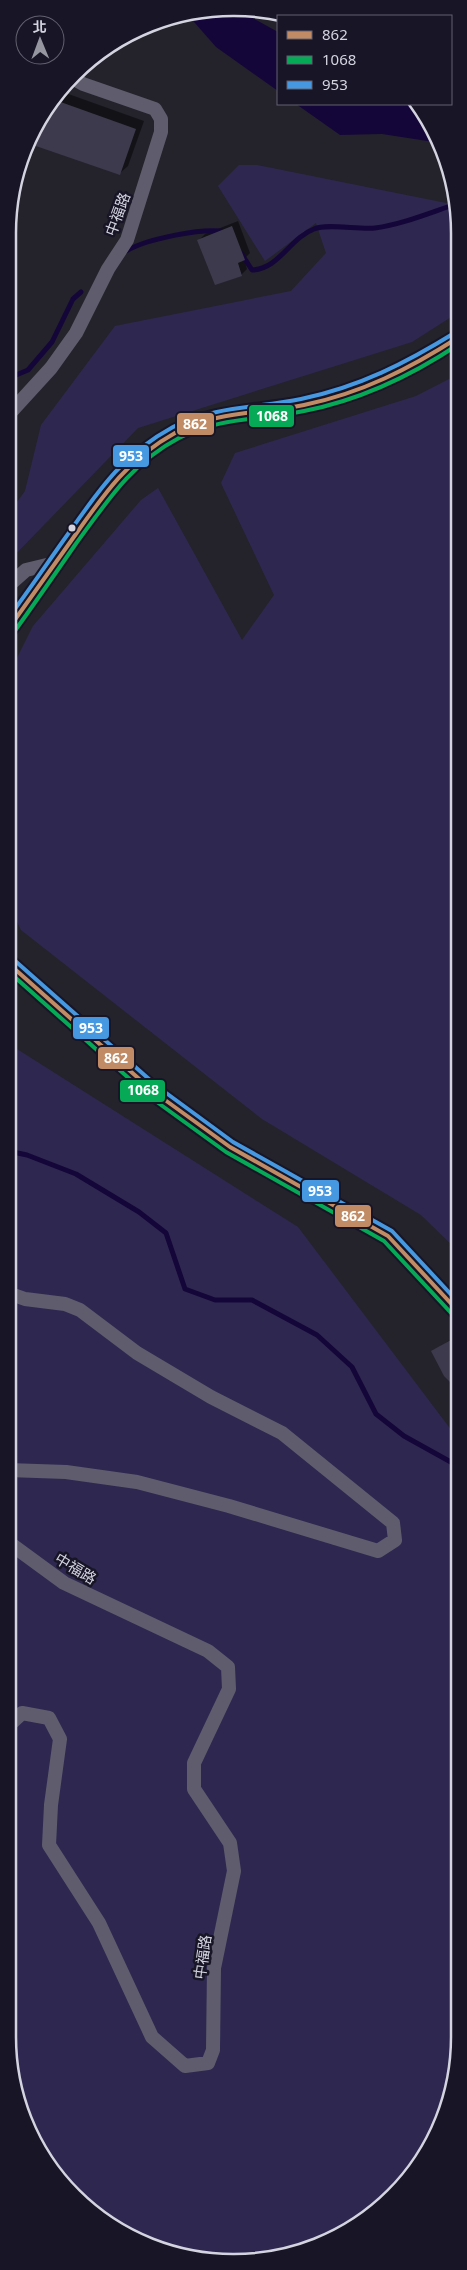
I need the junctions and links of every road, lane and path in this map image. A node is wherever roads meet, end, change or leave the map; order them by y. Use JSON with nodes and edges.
{"nodes":[{"id":1,"x":78,"y":82,"type":"edge"},
{"id":2,"x":451,"y":343,"type":"edge"},
{"id":3,"x":16,"y":406,"type":"edge"},
{"id":4,"x":55,"y":562,"type":"junction"},
{"id":5,"x":16,"y":579,"type":"edge"},
{"id":6,"x":16,"y":618,"type":"edge"},
{"id":7,"x":16,"y":970,"type":"edge"},
{"id":8,"x":16,"y":1296,"type":"edge"},
{"id":9,"x":451,"y":1304,"type":"edge"},
{"id":10,"x":16,"y":1470,"type":"edge"},
{"id":11,"x":16,"y":1548,"type":"edge"},
{"id":12,"x":16,"y":1718,"type":"edge"}],
"edges":[{"from":1,"to":3,"type":"street","name":"中福路"},
{"from":2,"to":4,"type":"street"},
{"from":4,"to":5,"type":"street"},
{"from":4,"to":6,"type":"street"},
{"from":7,"to":9,"type":"street"},
{"from":8,"to":10,"type":"street"},
{"from":11,"to":12,"type":"street","name":"中福路"}]}
